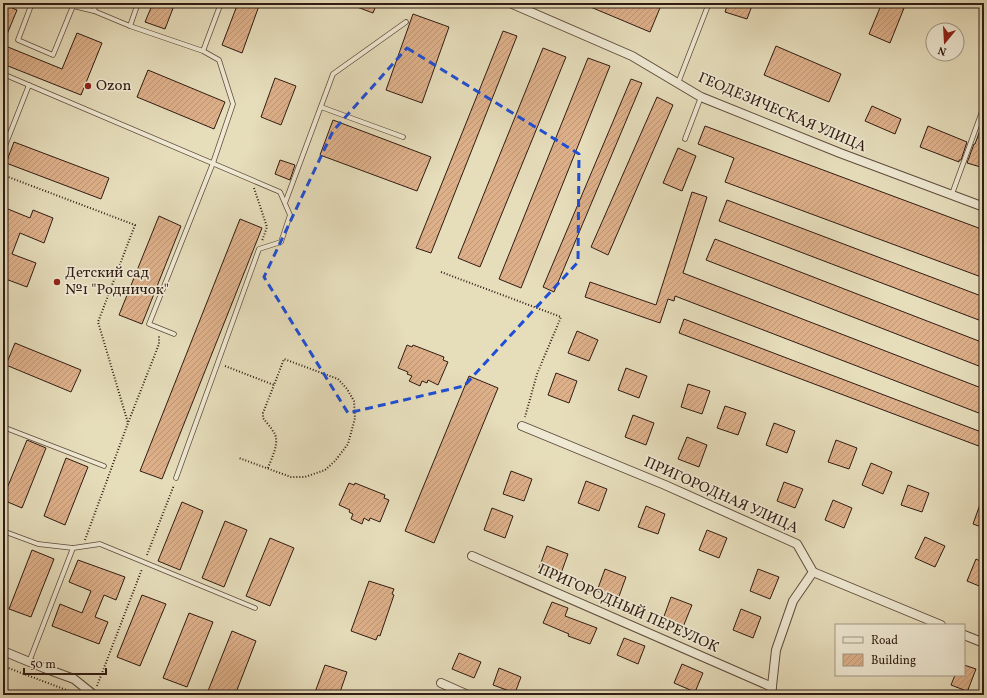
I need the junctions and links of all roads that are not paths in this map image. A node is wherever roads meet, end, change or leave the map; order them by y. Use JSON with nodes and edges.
{"nodes":[{"id":1,"x":32,"y":3,"type":"edge"},
{"id":2,"x":61,"y":3,"type":"edge"},
{"id":3,"x":96,"y":3,"type":"edge"},
{"id":4,"x":138,"y":3,"type":"edge"},
{"id":5,"x":221,"y":3,"type":"edge"},
{"id":6,"x":510,"y":3,"type":"edge"},
{"id":7,"x":709,"y":3,"type":"edge"},
{"id":8,"x":73,"y":6,"type":"junction"},
{"id":9,"x":94,"y":11,"type":"junction"},
{"id":10,"x":406,"y":22,"type":"dead end"},
{"id":11,"x":130,"y":26,"type":"junction"},
{"id":12,"x":203,"y":51,"type":"junction"},
{"id":13,"x":3,"y":74,"type":"edge"},
{"id":14,"x":678,"y":83,"type":"junction"},
{"id":15,"x":29,"y":85,"type":"junction"},
{"id":16,"x":701,"y":97,"type":"junction"},
{"id":17,"x":984,"y":106,"type":"edge"},
{"id":18,"x":321,"y":107,"type":"junction"},
{"id":19,"x":403,"y":137,"type":"dead end"},
{"id":20,"x":685,"y":139,"type":"dead end"},
{"id":21,"x":3,"y":151,"type":"edge"},
{"id":22,"x":213,"y":164,"type":"junction"},
{"id":23,"x":952,"y":194,"type":"junction"},
{"id":24,"x":285,"y":204,"type":"junction"},
{"id":25,"x":984,"y":207,"type":"edge"},
{"id":26,"x":174,"y":334,"type":"dead end"},
{"id":27,"x":522,"y":426,"type":"road end"},
{"id":28,"x":3,"y":427,"type":"edge"},
{"id":29,"x":104,"y":466,"type":"dead end"},
{"id":30,"x":176,"y":478,"type":"road end"},
{"id":31,"x":3,"y":531,"type":"edge"},
{"id":32,"x":73,"y":548,"type":"junction"},
{"id":33,"x":472,"y":556,"type":"dead end"},
{"id":34,"x":813,"y":572,"type":"junction"},
{"id":35,"x":255,"y":608,"type":"dead end"},
{"id":36,"x":939,"y":624,"type":"edge"},
{"id":37,"x":965,"y":634,"type":"edge"},
{"id":38,"x":984,"y":643,"type":"edge"},
{"id":39,"x":3,"y":651,"type":"edge"},
{"id":40,"x":29,"y":662,"type":"junction"},
{"id":41,"x":441,"y":683,"type":"dead end"},
{"id":42,"x":772,"y":691,"type":"edge"},
{"id":43,"x":94,"y":695,"type":"edge"},
{"id":44,"x":468,"y":695,"type":"edge"}],
"edges":[{"from":1,"to":8,"type":"lane"},
{"from":2,"to":8,"type":"lane"},
{"from":3,"to":9,"type":"lane"},
{"from":4,"to":11,"type":"lane"},
{"from":5,"to":12,"type":"lane"},
{"from":6,"to":14,"type":"street","name":"ГЕОДЕЗИЧЕСКАЯ УЛИЦА"},
{"from":7,"to":14,"type":"lane"},
{"from":8,"to":9,"type":"lane"},
{"from":9,"to":11,"type":"lane"},
{"from":10,"to":18,"type":"lane"},
{"from":11,"to":12,"type":"lane"},
{"from":12,"to":22,"type":"lane"},
{"from":13,"to":15,"type":"lane"},
{"from":14,"to":16,"type":"street","name":"ГЕОДЕЗИЧЕСКАЯ УЛИЦА"},
{"from":15,"to":21,"type":"lane"},
{"from":15,"to":22,"type":"lane"},
{"from":16,"to":20,"type":"lane"},
{"from":16,"to":23,"type":"street","name":"ГЕОДЕЗИЧЕСКАЯ УЛИЦА"},
{"from":17,"to":23,"type":"lane"},
{"from":18,"to":19,"type":"lane"},
{"from":18,"to":24,"type":"lane"},
{"from":22,"to":24,"type":"lane"},
{"from":22,"to":26,"type":"lane"},
{"from":23,"to":25,"type":"street","name":"ГЕОДЕЗИЧЕСКАЯ УЛИЦА"},
{"from":24,"to":30,"type":"lane"},
{"from":27,"to":34,"type":"street","name":"ПРИГОРОДНАЯ УЛИЦА"},
{"from":28,"to":29,"type":"lane"},
{"from":31,"to":32,"type":"lane"},
{"from":32,"to":35,"type":"lane"},
{"from":32,"to":40,"type":"lane"},
{"from":33,"to":42,"type":"street","name":"ПРИГОРОДНЫЙ ПЕРЕУЛОК"},
{"from":34,"to":36,"type":"street"},
{"from":34,"to":42,"type":"street"},
{"from":37,"to":38,"type":"street"},
{"from":39,"to":40,"type":"street"},
{"from":40,"to":43,"type":"street"},
{"from":41,"to":44,"type":"street"}]}
